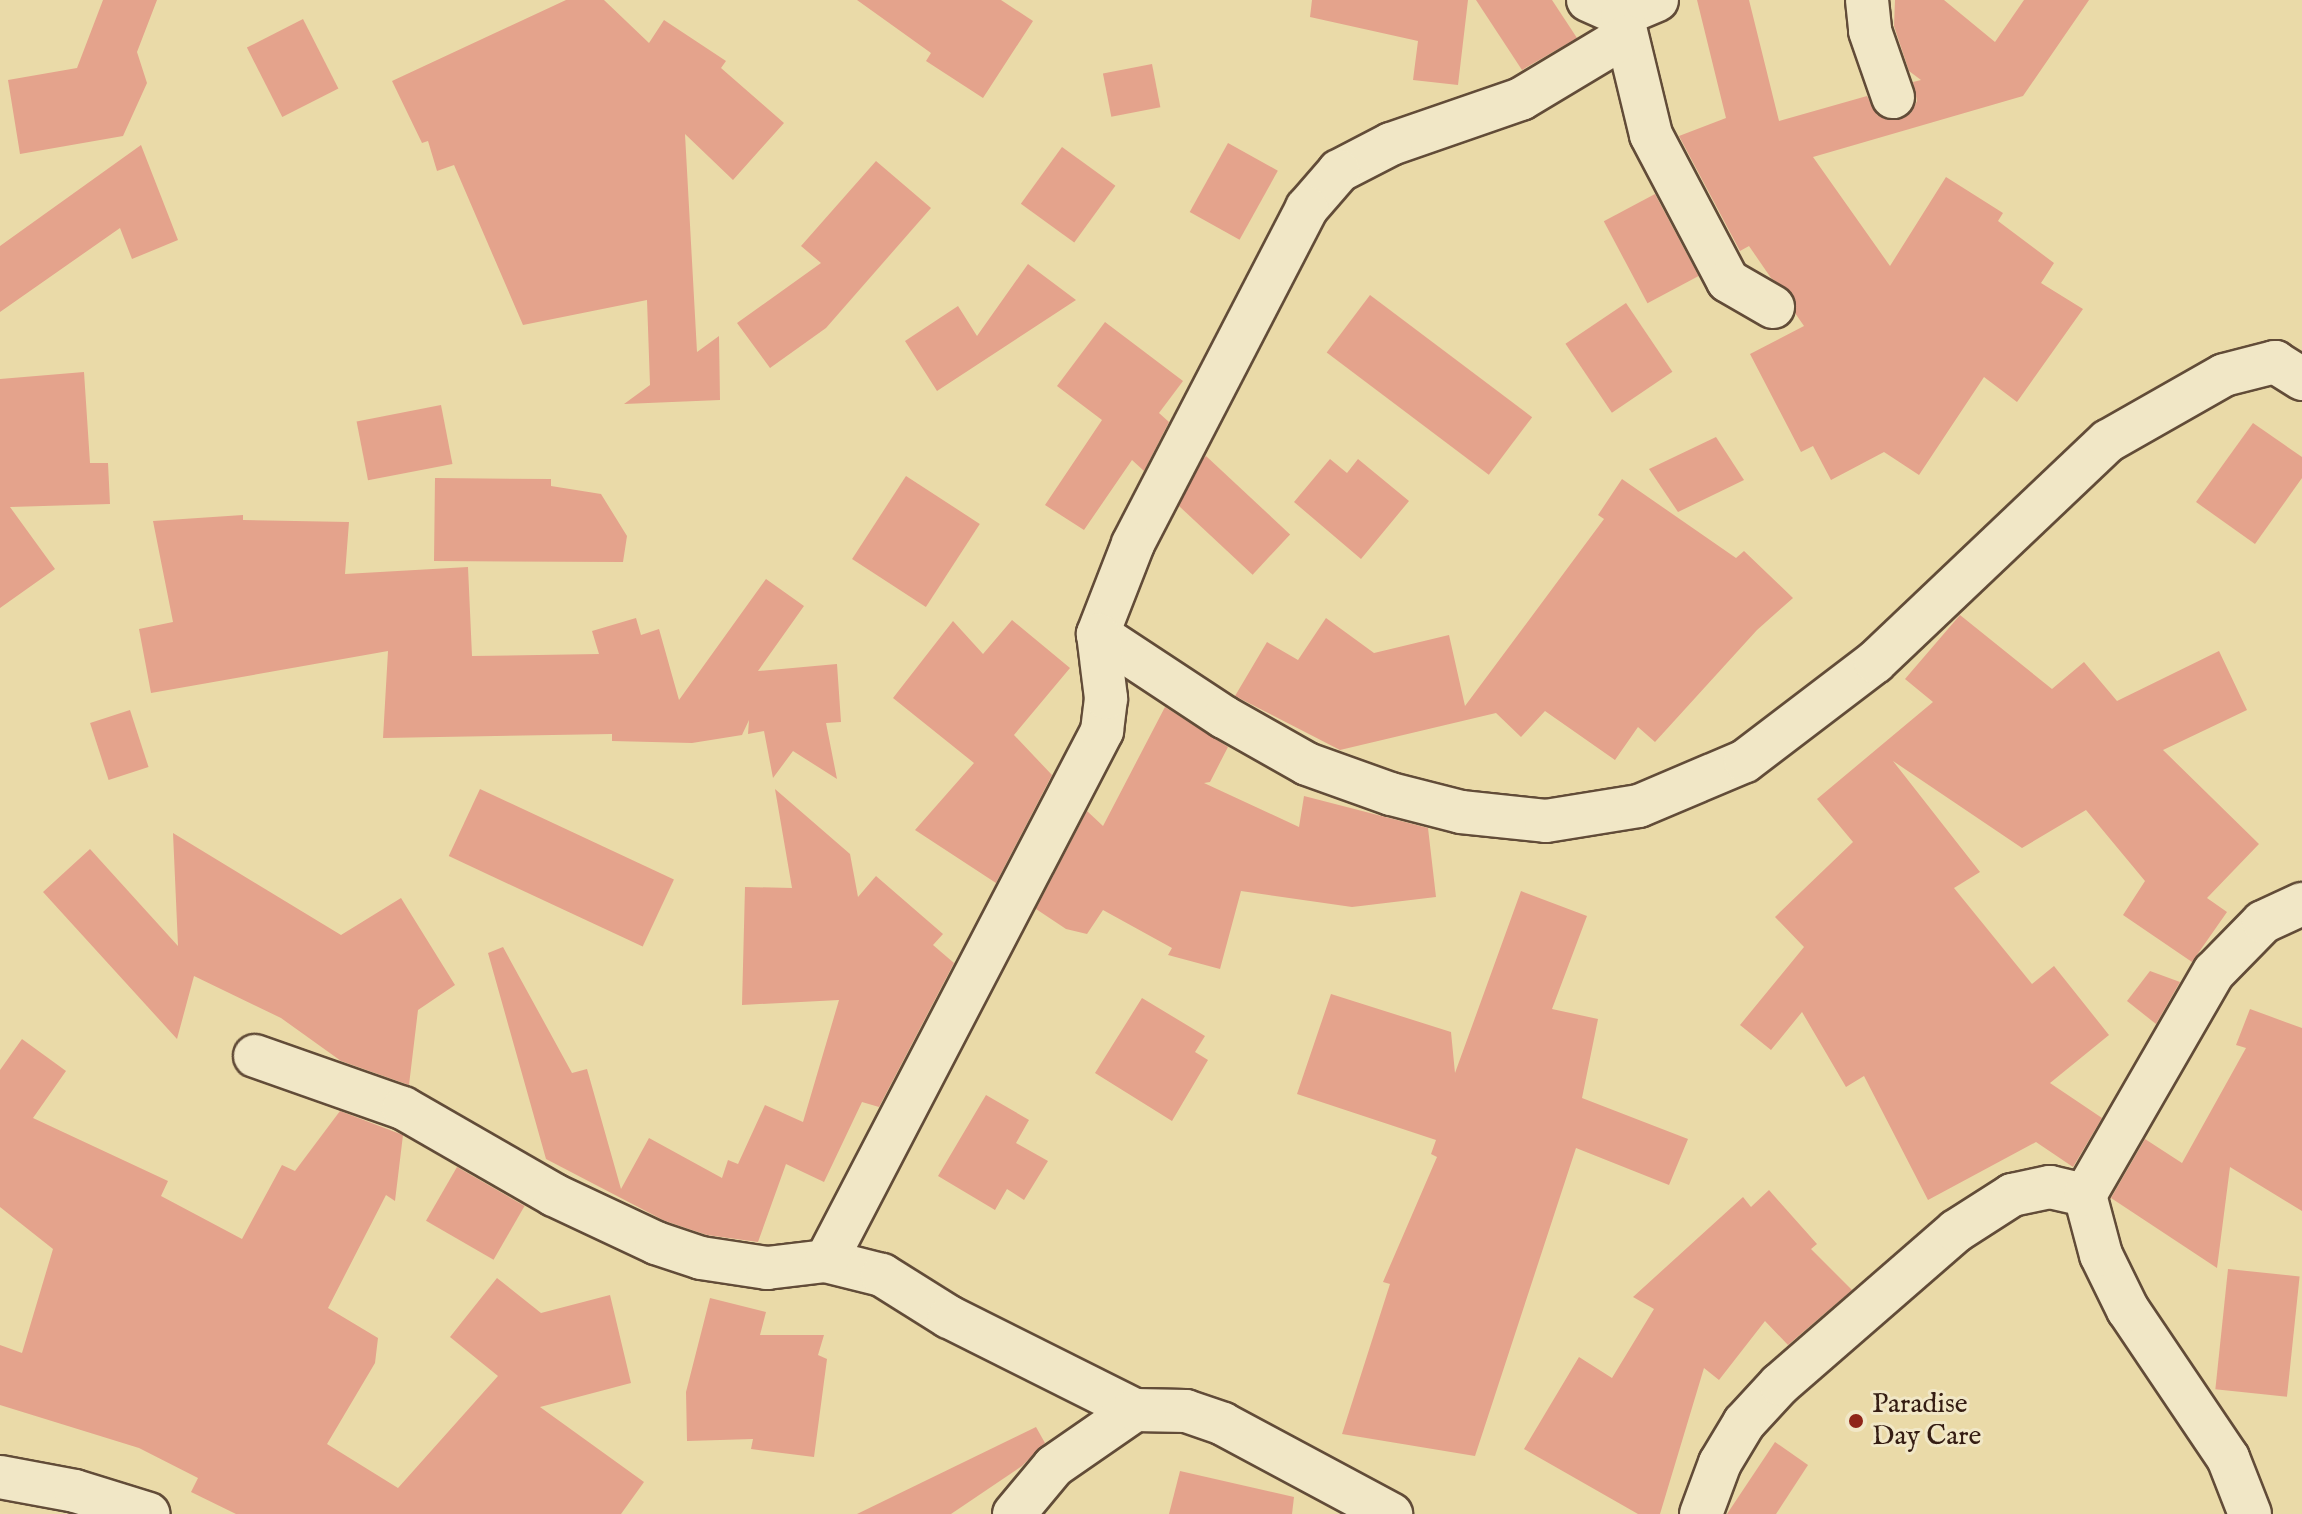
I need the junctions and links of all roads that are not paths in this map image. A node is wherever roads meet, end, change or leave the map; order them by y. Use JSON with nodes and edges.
{"nodes":[{"id":1,"x":1867,"y":0,"type":"edge"},
{"id":2,"x":1623,"y":13,"type":"edge"},
{"id":3,"x":1893,"y":97,"type":"dead end"},
{"id":4,"x":1773,"y":307,"type":"dead end"},
{"id":5,"x":2302,"y":379,"type":"edge"},
{"id":6,"x":1098,"y":634,"type":"junction"},
{"id":7,"x":2302,"y":904,"type":"edge"},
{"id":8,"x":255,"y":1056,"type":"dead end"},
{"id":9,"x":2085,"y":1195,"type":"junction"},
{"id":10,"x":826,"y":1261,"type":"junction"},
{"id":11,"x":1135,"y":1410,"type":"junction"},
{"id":12,"x":0,"y":1477,"type":"edge"},
{"id":13,"x":149,"y":1514,"type":"edge"},
{"id":14,"x":1014,"y":1514,"type":"edge"},
{"id":15,"x":1391,"y":1514,"type":"edge"},
{"id":16,"x":1701,"y":1514,"type":"edge"},
{"id":17,"x":2250,"y":1514,"type":"edge"}],
"edges":[{"from":1,"to":3,"type":"street"},
{"from":2,"to":4,"type":"street"},
{"from":2,"to":6,"type":"street"},
{"from":5,"to":6,"type":"street"},
{"from":6,"to":10,"type":"street"},
{"from":7,"to":9,"type":"street"},
{"from":8,"to":10,"type":"street"},
{"from":9,"to":16,"type":"street"},
{"from":9,"to":17,"type":"street"},
{"from":10,"to":11,"type":"street"},
{"from":11,"to":14,"type":"street"},
{"from":11,"to":15,"type":"street"},
{"from":12,"to":13,"type":"street"}]}
